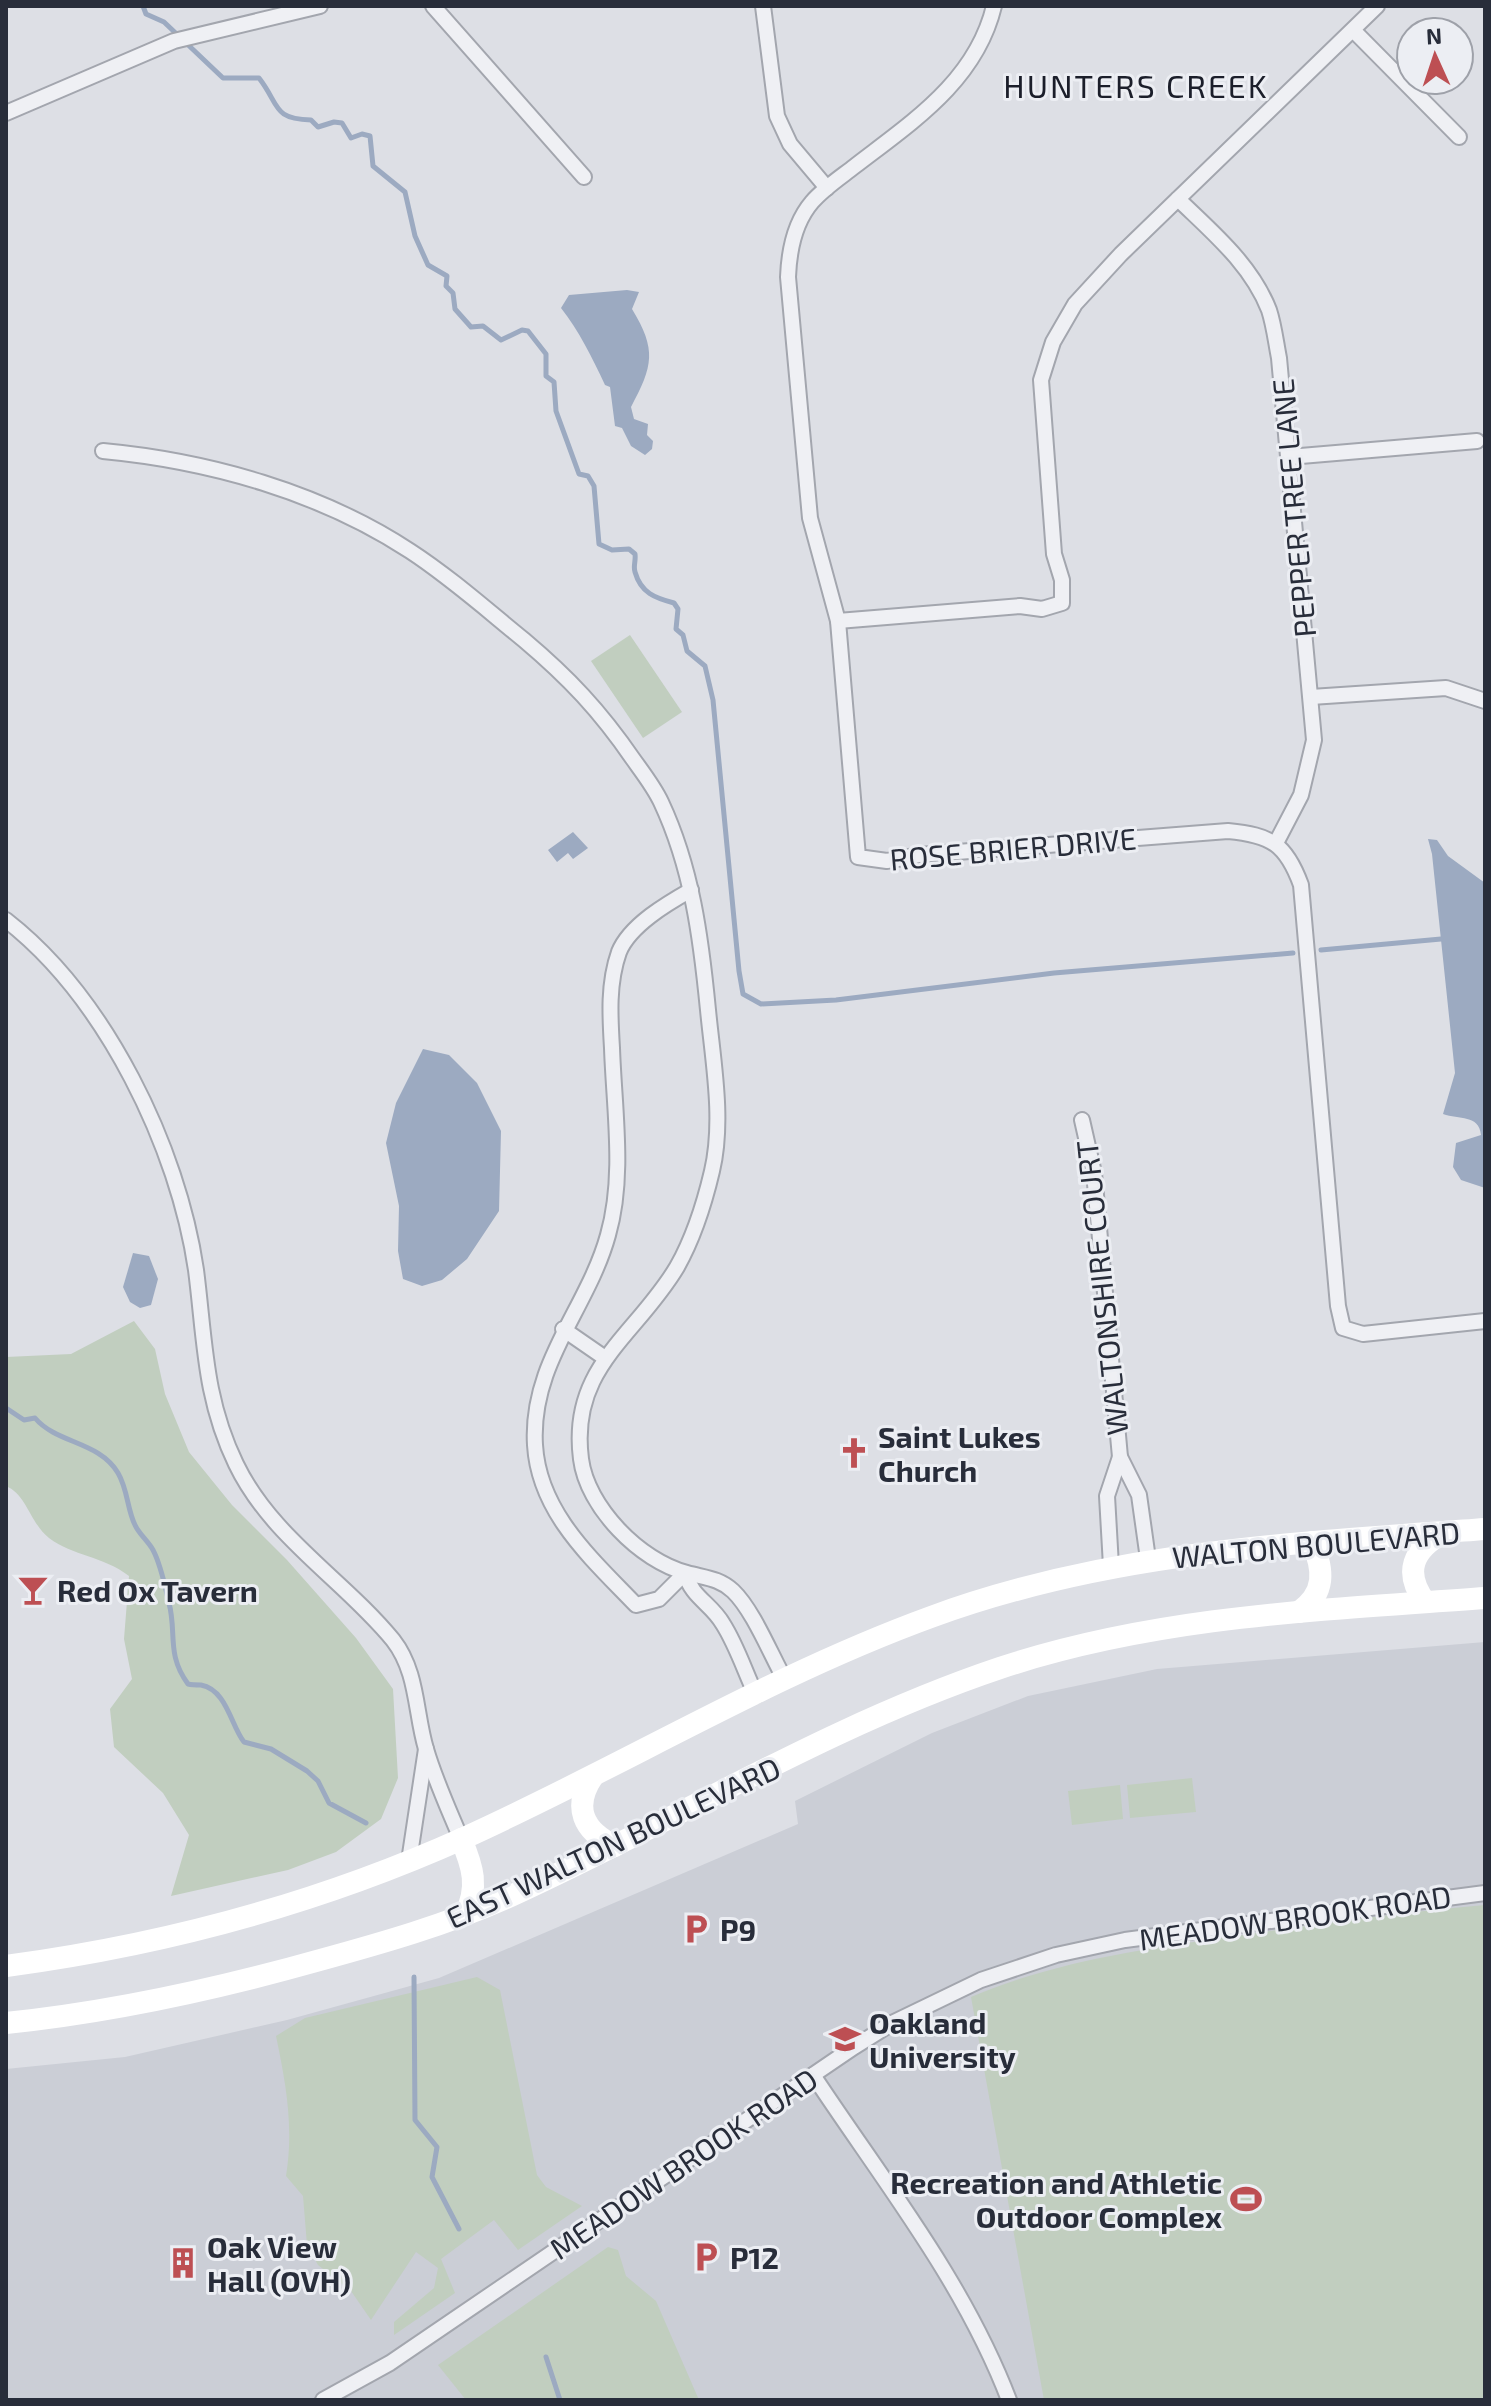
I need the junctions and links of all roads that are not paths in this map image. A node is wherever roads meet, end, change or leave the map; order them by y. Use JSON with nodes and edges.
{"nodes":[{"id":1,"x":320,"y":6,"type":"edge"},
{"id":2,"x":433,"y":6,"type":"edge"},
{"id":3,"x":763,"y":6,"type":"edge"},
{"id":4,"x":994,"y":6,"type":"edge"},
{"id":5,"x":1377,"y":6,"type":"edge"},
{"id":6,"x":1354,"y":31,"type":"junction"},
{"id":7,"x":6,"y":113,"type":"edge"},
{"id":8,"x":1459,"y":137,"type":"dead end"},
{"id":9,"x":584,"y":177,"type":"dead end"},
{"id":10,"x":827,"y":188,"type":"junction"},
{"id":11,"x":1178,"y":199,"type":"junction"},
{"id":12,"x":1477,"y":441,"type":"dead end"},
{"id":13,"x":103,"y":451,"type":"dead end"},
{"id":14,"x":1289,"y":457,"type":"junction"},
{"id":15,"x":838,"y":621,"type":"junction"},
{"id":16,"x":1311,"y":697,"type":"junction"},
{"id":17,"x":1485,"y":701,"type":"edge"},
{"id":18,"x":1276,"y":843,"type":"junction"},
{"id":19,"x":691,"y":890,"type":"junction"},
{"id":20,"x":6,"y":920,"type":"edge"},
{"id":21,"x":1082,"y":1120,"type":"dead end"},
{"id":22,"x":1485,"y":1321,"type":"edge"},
{"id":23,"x":563,"y":1329,"type":"junction"},
{"id":24,"x":605,"y":1358,"type":"junction"},
{"id":25,"x":1120,"y":1457,"type":"junction"},
{"id":26,"x":1485,"y":1529,"type":"edge"},
{"id":27,"x":1444,"y":1532,"type":"junction"},
{"id":28,"x":1312,"y":1542,"type":"junction"},
{"id":29,"x":1148,"y":1559,"type":"junction"},
{"id":30,"x":1111,"y":1566,"type":"junction"},
{"id":31,"x":685,"y":1573,"type":"junction"},
{"id":32,"x":1485,"y":1598,"type":"edge"},
{"id":33,"x":1425,"y":1602,"type":"junction"},
{"id":34,"x":1299,"y":1612,"type":"junction"},
{"id":35,"x":749,"y":1616,"type":"junction"},
{"id":36,"x":727,"y":1630,"type":"junction"},
{"id":37,"x":785,"y":1680,"type":"junction"},
{"id":38,"x":756,"y":1695,"type":"junction"},
{"id":39,"x":426,"y":1749,"type":"junction"},
{"id":40,"x":593,"y":1776,"type":"junction"},
{"id":41,"x":461,"y":1839,"type":"junction"},
{"id":42,"x":615,"y":1846,"type":"junction"},
{"id":43,"x":409,"y":1861,"type":"junction"},
{"id":44,"x":1485,"y":1893,"type":"edge"},
{"id":45,"x":465,"y":1915,"type":"junction"},
{"id":46,"x":6,"y":1966,"type":"edge"},
{"id":47,"x":6,"y":2023,"type":"edge"},
{"id":48,"x":813,"y":2075,"type":"junction"},
{"id":49,"x":323,"y":2400,"type":"edge"},
{"id":50,"x":1009,"y":2400,"type":"edge"}],
"edges":[{"from":1,"to":7,"type":"street"},
{"from":2,"to":9,"type":"street"},
{"from":3,"to":10,"type":"street"},
{"from":4,"to":10,"type":"street","name":"ROSE BRIER DRIVE"},
{"from":5,"to":6,"type":"street"},
{"from":6,"to":8,"type":"street"},
{"from":6,"to":11,"type":"street"},
{"from":10,"to":15,"type":"street","name":"ROSE BRIER DRIVE"},
{"from":11,"to":14,"type":"street","name":"PEPPER TREE LANE"},
{"from":11,"to":15,"type":"street"},
{"from":12,"to":14,"type":"street"},
{"from":13,"to":19,"type":"street"},
{"from":14,"to":16,"type":"street","name":"PEPPER TREE LANE"},
{"from":15,"to":18,"type":"street","name":"ROSE BRIER DRIVE"},
{"from":16,"to":17,"type":"street"},
{"from":16,"to":18,"type":"street","name":"PEPPER TREE LANE"},
{"from":18,"to":22,"type":"street"},
{"from":19,"to":23,"type":"street"},
{"from":19,"to":24,"type":"street"},
{"from":20,"to":39,"type":"street"},
{"from":21,"to":25,"type":"street","name":"WALTONSHIRE COURT"},
{"from":23,"to":24,"type":"street"},
{"from":23,"to":31,"type":"street"},
{"from":24,"to":31,"type":"street"},
{"from":25,"to":29,"type":"street","name":"WALTONSHIRE COURT"},
{"from":25,"to":30,"type":"street","name":"WALTONSHIRE COURT"},
{"from":26,"to":27,"type":"main road","name":"WALTON BOULEVARD"},
{"from":27,"to":28,"type":"main road","name":"WALTON BOULEVARD"},
{"from":27,"to":33,"type":"main road"},
{"from":28,"to":29,"type":"main road","name":"WALTON BOULEVARD"},
{"from":28,"to":34,"type":"main road"},
{"from":29,"to":30,"type":"main road"},
{"from":30,"to":37,"type":"main road"},
{"from":31,"to":35,"type":"street"},
{"from":31,"to":36,"type":"street"},
{"from":32,"to":33,"type":"main road"},
{"from":33,"to":34,"type":"main road"},
{"from":34,"to":42,"type":"main road","name":"EAST WALTON BOULEVARD"},
{"from":35,"to":36,"type":"street"},
{"from":35,"to":37,"type":"street"},
{"from":36,"to":38,"type":"street"},
{"from":37,"to":38,"type":"main road"},
{"from":38,"to":40,"type":"main road"},
{"from":39,"to":41,"type":"street"},
{"from":39,"to":43,"type":"street"},
{"from":40,"to":41,"type":"main road"},
{"from":40,"to":42,"type":"main road"},
{"from":41,"to":43,"type":"main road"},
{"from":41,"to":45,"type":"main road"},
{"from":42,"to":45,"type":"main road","name":"EAST WALTON BOULEVARD"},
{"from":43,"to":46,"type":"main road"},
{"from":44,"to":48,"type":"street","name":"MEADOW BROOK ROAD"},
{"from":45,"to":47,"type":"main road","name":"EAST WALTON BOULEVARD"},
{"from":48,"to":49,"type":"street","name":"MEADOW BROOK ROAD"},
{"from":48,"to":50,"type":"street"}]}
